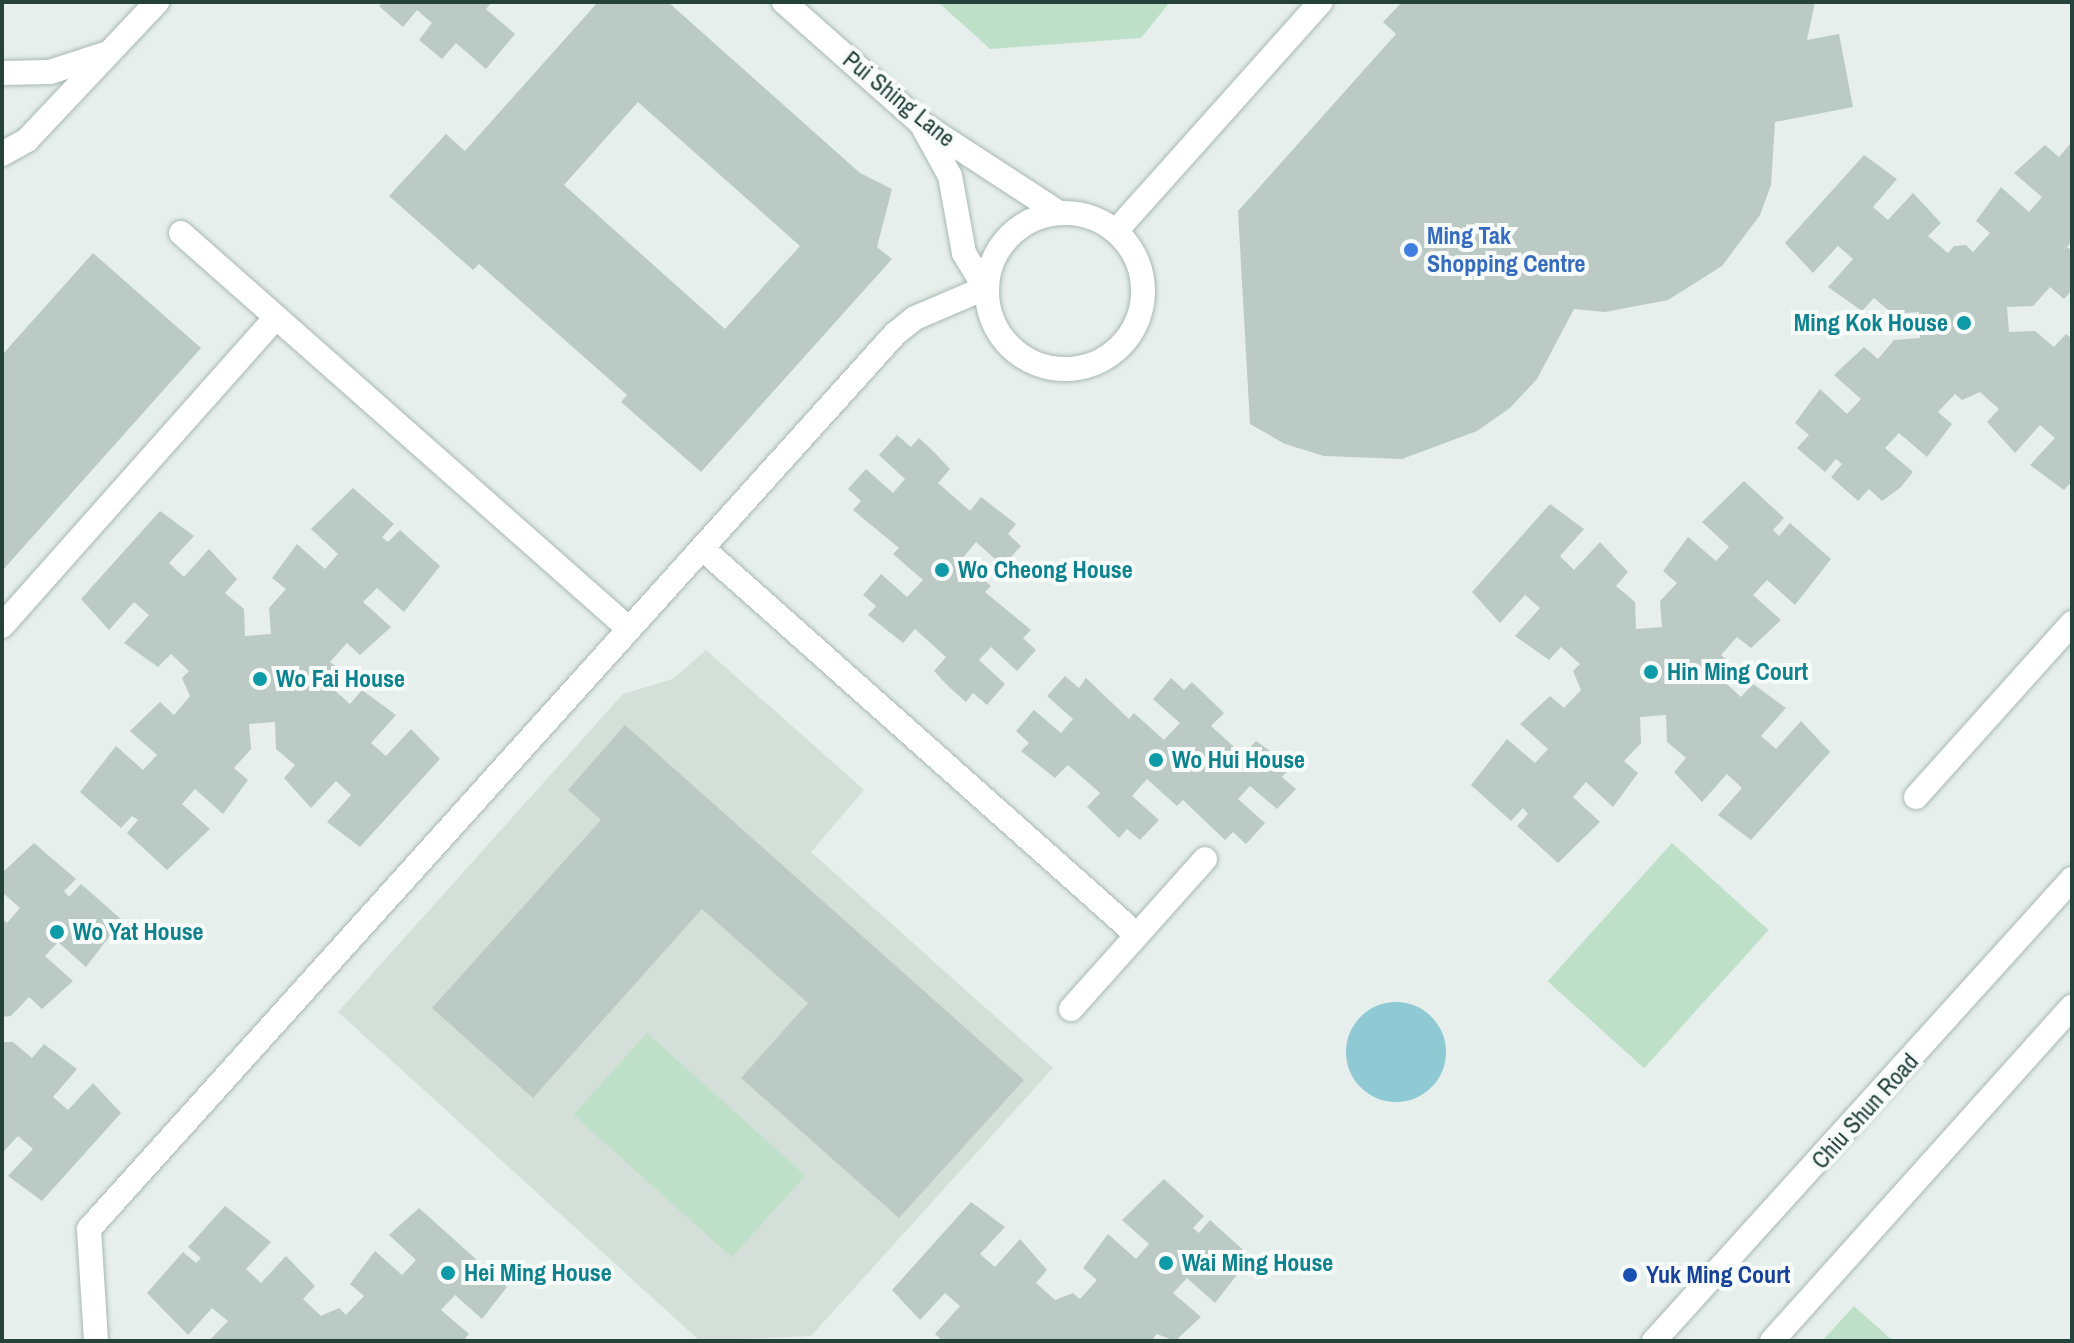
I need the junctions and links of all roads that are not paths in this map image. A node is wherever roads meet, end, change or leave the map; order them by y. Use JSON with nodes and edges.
{"nodes":[{"id":1,"x":157,"y":2,"type":"edge"},
{"id":2,"x":784,"y":2,"type":"edge"},
{"id":3,"x":1321,"y":2,"type":"edge"},
{"id":4,"x":118,"y":48,"type":"junction"},
{"id":5,"x":2,"y":73,"type":"edge"},
{"id":6,"x":921,"y":123,"type":"junction"},
{"id":7,"x":2,"y":154,"type":"edge"},
{"id":8,"x":1059,"y":213,"type":"junction"},
{"id":9,"x":1116,"y":231,"type":"junction"},
{"id":10,"x":181,"y":233,"type":"dead end"},
{"id":11,"x":985,"y":288,"type":"junction"},
{"id":12,"x":275,"y":319,"type":"junction"},
{"id":13,"x":702,"y":548,"type":"junction"},
{"id":14,"x":2072,"y":623,"type":"edge"},
{"id":15,"x":2,"y":626,"type":"edge"},
{"id":16,"x":629,"y":629,"type":"junction"},
{"id":17,"x":1916,"y":797,"type":"dead end"},
{"id":18,"x":1205,"y":859,"type":"dead end"},
{"id":19,"x":2072,"y":879,"type":"edge"},
{"id":20,"x":1137,"y":935,"type":"junction"},
{"id":21,"x":2072,"y":1007,"type":"edge"},
{"id":22,"x":1071,"y":1009,"type":"dead end"},
{"id":23,"x":96,"y":1341,"type":"edge"},
{"id":24,"x":1654,"y":1341,"type":"edge"},
{"id":25,"x":1772,"y":1341,"type":"edge"}],
"edges":[{"from":1,"to":4,"type":"street"},
{"from":2,"to":6,"type":"street","name":"Pui Shing Lane"},
{"from":3,"to":9,"type":"street"},
{"from":4,"to":5,"type":"street"},
{"from":4,"to":7,"type":"street"},
{"from":6,"to":8,"type":"street","name":"Pui Shing Lane"},
{"from":6,"to":11,"type":"street"},
{"from":8,"to":9,"type":"street","name":"Pui Shing Lane"},
{"from":8,"to":11,"type":"street"},
{"from":9,"to":11,"type":"street"},
{"from":10,"to":12,"type":"street"},
{"from":11,"to":13,"type":"street"},
{"from":12,"to":15,"type":"street"},
{"from":12,"to":16,"type":"street"},
{"from":13,"to":16,"type":"street"},
{"from":13,"to":20,"type":"street"},
{"from":14,"to":17,"type":"street"},
{"from":16,"to":23,"type":"street"},
{"from":18,"to":20,"type":"street"},
{"from":19,"to":24,"type":"street","name":"Chiu Shun Road"},
{"from":20,"to":22,"type":"street"},
{"from":21,"to":25,"type":"street"}]}
